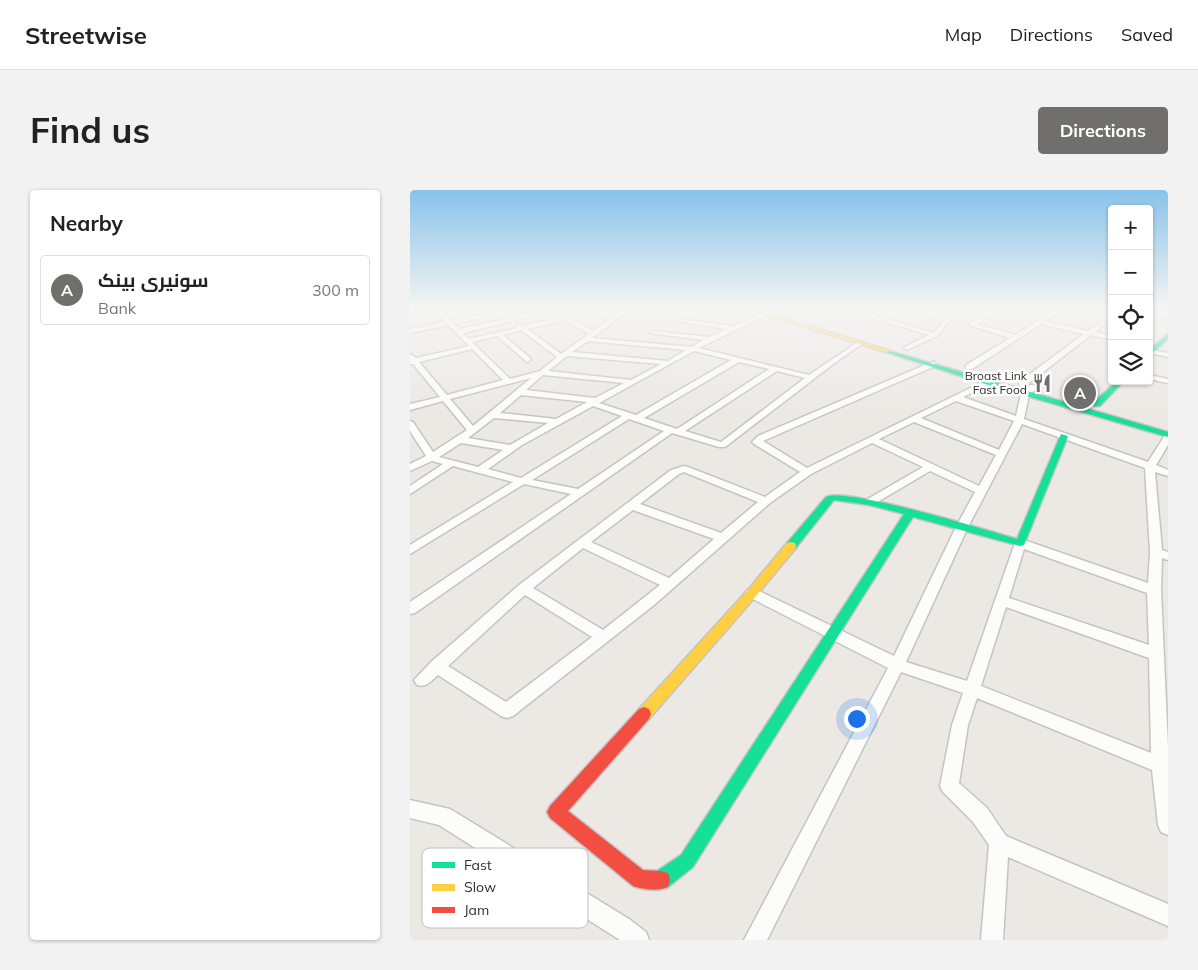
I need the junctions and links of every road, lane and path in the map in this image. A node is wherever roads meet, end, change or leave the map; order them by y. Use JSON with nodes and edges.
{"nodes":[{"id":1,"x":469,"y":343,"type":"edge"},
{"id":2,"x":508,"y":343,"type":"edge"},
{"id":3,"x":544,"y":343,"type":"edge"},
{"id":4,"x":581,"y":343,"type":"edge"},
{"id":5,"x":645,"y":343,"type":"edge"},
{"id":6,"x":703,"y":343,"type":"edge"},
{"id":7,"x":860,"y":343,"type":"joint"},
{"id":8,"x":889,"y":343,"type":"edge"},
{"id":9,"x":917,"y":343,"type":"edge"},
{"id":10,"x":1006,"y":343,"type":"edge"},
{"id":11,"x":1077,"y":343,"type":"edge"},
{"id":12,"x":473,"y":348,"type":"junction"},
{"id":13,"x":907,"y":348,"type":"junction"},
{"id":14,"x":693,"y":349,"type":"junction"},
{"id":15,"x":1153,"y":351,"type":"edge"},
{"id":16,"x":1168,"y":355,"type":"edge"},
{"id":17,"x":563,"y":356,"type":"junction"},
{"id":18,"x":411,"y":360,"type":"edge"},
{"id":19,"x":527,"y":360,"type":"dead end"},
{"id":20,"x":737,"y":360,"type":"junction"},
{"id":21,"x":668,"y":363,"type":"junction"},
{"id":22,"x":932,"y":364,"type":"junction"},
{"id":23,"x":969,"y":367,"type":"junction"},
{"id":24,"x":775,"y":369,"type":"junction"},
{"id":25,"x":541,"y":373,"type":"junction"},
{"id":26,"x":999,"y":376,"type":"junction"},
{"id":27,"x":810,"y":377,"type":"junction"},
{"id":28,"x":1153,"y":378,"type":"edge"},
{"id":29,"x":1168,"y":381,"type":"edge"},
{"id":30,"x":509,"y":382,"type":"junction"},
{"id":31,"x":633,"y":382,"type":"junction"},
{"id":32,"x":987,"y":383,"type":"junction"},
{"id":33,"x":1117,"y":385,"type":"edge"},
{"id":34,"x":1027,"y":388,"type":"junction"},
{"id":35,"x":520,"y":392,"type":"junction"},
{"id":36,"x":446,"y":398,"type":"junction"},
{"id":37,"x":958,"y":398,"type":"junction"},
{"id":38,"x":594,"y":402,"type":"junction"},
{"id":39,"x":1097,"y":404,"type":"junction"},
{"id":40,"x":410,"y":407,"type":"edge"},
{"id":41,"x":494,"y":415,"type":"junction"},
{"id":42,"x":632,"y":417,"type":"junction"},
{"id":43,"x":915,"y":419,"type":"junction"},
{"id":44,"x":1019,"y":421,"type":"junction"},
{"id":45,"x":559,"y":422,"type":"junction"},
{"id":46,"x":410,"y":424,"type":"edge"},
{"id":47,"x":1168,"y":424,"type":"edge"},
{"id":48,"x":473,"y":431,"type":"junction"},
{"id":49,"x":674,"y":431,"type":"junction"},
{"id":50,"x":1064,"y":436,"type":"junction"},
{"id":51,"x":1168,"y":436,"type":"edge"},
{"id":52,"x":460,"y":440,"type":"junction"},
{"id":53,"x":873,"y":440,"type":"junction"},
{"id":54,"x":511,"y":448,"type":"junction"},
{"id":55,"x":1001,"y":454,"type":"junction"},
{"id":56,"x":432,"y":458,"type":"junction"},
{"id":57,"x":451,"y":463,"type":"junction"},
{"id":58,"x":930,"y":467,"type":"junction"},
{"id":59,"x":1150,"y":467,"type":"junction"},
{"id":60,"x":410,"y":468,"type":"edge"},
{"id":61,"x":480,"y":470,"type":"junction"},
{"id":62,"x":807,"y":472,"type":"junction"},
{"id":63,"x":1168,"y":473,"type":"edge"},
{"id":64,"x":522,"y":481,"type":"junction"},
{"id":65,"x":410,"y":491,"type":"edge"},
{"id":66,"x":578,"y":492,"type":"junction"},
{"id":67,"x":981,"y":492,"type":"junction"},
{"id":68,"x":766,"y":501,"type":"junction"},
{"id":69,"x":870,"y":502,"type":"junction"},
{"id":70,"x":631,"y":506,"type":"junction"},
{"id":71,"x":910,"y":514,"type":"junction"},
{"id":72,"x":962,"y":527,"type":"junction"},
{"id":73,"x":723,"y":538,"type":"junction"},
{"id":74,"x":582,"y":543,"type":"junction"},
{"id":75,"x":1020,"y":544,"type":"junction"},
{"id":76,"x":410,"y":550,"type":"edge"},
{"id":77,"x":1162,"y":554,"type":"edge"},
{"id":78,"x":670,"y":584,"type":"junction"},
{"id":79,"x":524,"y":588,"type":"junction"},
{"id":80,"x":1154,"y":590,"type":"junction"},
{"id":81,"x":752,"y":593,"type":"junction"},
{"id":82,"x":1001,"y":600,"type":"junction"},
{"id":83,"x":410,"y":609,"type":"edge"},
{"id":84,"x":833,"y":632,"type":"junction"},
{"id":85,"x":603,"y":637,"type":"junction"},
{"id":86,"x":1156,"y":654,"type":"junction"},
{"id":87,"x":897,"y":665,"type":"junction"},
{"id":88,"x":436,"y":666,"type":"junction"},
{"id":89,"x":422,"y":680,"type":"dead end"},
{"id":90,"x":972,"y":689,"type":"junction"},
{"id":91,"x":1164,"y":738,"type":"edge"},
{"id":92,"x":1160,"y":764,"type":"junction"},
{"id":93,"x":410,"y":809,"type":"edge"},
{"id":94,"x":1168,"y":825,"type":"edge"},
{"id":95,"x":1000,"y":843,"type":"junction"},
{"id":96,"x":494,"y":848,"type":"edge"},
{"id":97,"x":588,"y":906,"type":"edge"},
{"id":98,"x":1168,"y":915,"type":"edge"},
{"id":99,"x":638,"y":940,"type":"edge"},
{"id":100,"x":755,"y":940,"type":"edge"},
{"id":101,"x":992,"y":940,"type":"edge"}],
"edges":[{"from":1,"to":12,"type":"street"},
{"from":2,"to":19,"type":"street"},
{"from":3,"to":17,"type":"street"},
{"from":4,"to":17,"type":"street"},
{"from":5,"to":14,"type":"street"},
{"from":6,"to":14,"type":"street"},
{"from":7,"to":22,"type":"street"},
{"from":7,"to":27,"type":"street"},
{"from":8,"to":13,"type":"street"},
{"from":9,"to":13,"type":"street"},
{"from":10,"to":23,"type":"street"},
{"from":11,"to":34,"type":"street"},
{"from":12,"to":18,"type":"street"},
{"from":12,"to":30,"type":"street"},
{"from":13,"to":23,"type":"street"},
{"from":14,"to":20,"type":"street"},
{"from":14,"to":21,"type":"street"},
{"from":15,"to":16,"type":"street"},
{"from":17,"to":21,"type":"street"},
{"from":17,"to":25,"type":"street"},
{"from":18,"to":36,"type":"street"},
{"from":20,"to":24,"type":"street"},
{"from":20,"to":42,"type":"street"},
{"from":21,"to":31,"type":"street"},
{"from":22,"to":32,"type":"street"},
{"from":22,"to":62,"type":"street"},
{"from":23,"to":26,"type":"street"},
{"from":24,"to":27,"type":"street"},
{"from":24,"to":49,"type":"street"},
{"from":25,"to":30,"type":"street"},
{"from":25,"to":31,"type":"street"},
{"from":25,"to":35,"type":"street"},
{"from":26,"to":32,"type":"street"},
{"from":26,"to":34,"type":"street"},
{"from":27,"to":49,"type":"street"},
{"from":28,"to":29,"type":"street"},
{"from":30,"to":36,"type":"street"},
{"from":31,"to":38,"type":"street"},
{"from":32,"to":34,"type":"street"},
{"from":32,"to":37,"type":"street"},
{"from":33,"to":39,"type":"street"},
{"from":34,"to":39,"type":"street"},
{"from":34,"to":44,"type":"street"},
{"from":34,"to":51,"type":"street"},
{"from":35,"to":38,"type":"street"},
{"from":35,"to":41,"type":"street"},
{"from":36,"to":40,"type":"street"},
{"from":36,"to":48,"type":"street"},
{"from":37,"to":43,"type":"street"},
{"from":37,"to":44,"type":"street"},
{"from":38,"to":42,"type":"street"},
{"from":38,"to":45,"type":"street"},
{"from":39,"to":47,"type":"street"},
{"from":41,"to":45,"type":"street"},
{"from":41,"to":48,"type":"street"},
{"from":42,"to":49,"type":"street"},
{"from":42,"to":64,"type":"street"},
{"from":43,"to":53,"type":"street"},
{"from":43,"to":55,"type":"street"},
{"from":44,"to":50,"type":"street"},
{"from":44,"to":55,"type":"street"},
{"from":45,"to":54,"type":"street"},
{"from":46,"to":56,"type":"street"},
{"from":48,"to":52,"type":"street"},
{"from":49,"to":66,"type":"street"},
{"from":50,"to":59,"type":"street"},
{"from":50,"to":75,"type":"street"},
{"from":51,"to":59,"type":"street"},
{"from":52,"to":54,"type":"street"},
{"from":52,"to":56,"type":"street"},
{"from":53,"to":58,"type":"street"},
{"from":53,"to":62,"type":"street"},
{"from":54,"to":61,"type":"street"},
{"from":55,"to":67,"type":"street"},
{"from":56,"to":57,"type":"street"},
{"from":56,"to":60,"type":"street"},
{"from":57,"to":61,"type":"street"},
{"from":57,"to":65,"type":"street"},
{"from":58,"to":67,"type":"street"},
{"from":58,"to":69,"type":"street"},
{"from":59,"to":63,"type":"street"},
{"from":59,"to":77,"type":"street"},
{"from":61,"to":64,"type":"street"},
{"from":62,"to":68,"type":"street"},
{"from":64,"to":66,"type":"street"},
{"from":64,"to":76,"type":"street"},
{"from":66,"to":83,"type":"street"},
{"from":67,"to":72,"type":"street"},
{"from":68,"to":70,"type":"street"},
{"from":68,"to":73,"type":"street"},
{"from":69,"to":71,"type":"street"},
{"from":69,"to":81,"type":"street"},
{"from":70,"to":73,"type":"street"},
{"from":70,"to":74,"type":"street"},
{"from":71,"to":72,"type":"street"},
{"from":71,"to":84,"type":"street"},
{"from":72,"to":75,"type":"street"},
{"from":72,"to":87,"type":"street"},
{"from":73,"to":78,"type":"street"},
{"from":74,"to":78,"type":"street"},
{"from":74,"to":79,"type":"street"},
{"from":75,"to":80,"type":"street"},
{"from":75,"to":82,"type":"street"},
{"from":77,"to":80,"type":"street"},
{"from":78,"to":85,"type":"street"},
{"from":79,"to":85,"type":"street"},
{"from":79,"to":88,"type":"street"},
{"from":80,"to":86,"type":"street"},
{"from":81,"to":84,"type":"street"},
{"from":81,"to":84,"type":"street"},
{"from":82,"to":86,"type":"street"},
{"from":82,"to":90,"type":"street"},
{"from":84,"to":87,"type":"street"},
{"from":85,"to":88,"type":"street"},
{"from":86,"to":91,"type":"street"},
{"from":87,"to":90,"type":"street"},
{"from":87,"to":100,"type":"street"},
{"from":88,"to":89,"type":"street"},
{"from":90,"to":92,"type":"street"},
{"from":90,"to":95,"type":"street"},
{"from":91,"to":92,"type":"street"},
{"from":92,"to":94,"type":"street"},
{"from":93,"to":96,"type":"street"},
{"from":95,"to":98,"type":"street"},
{"from":95,"to":101,"type":"street"},
{"from":97,"to":99,"type":"street"}]}
